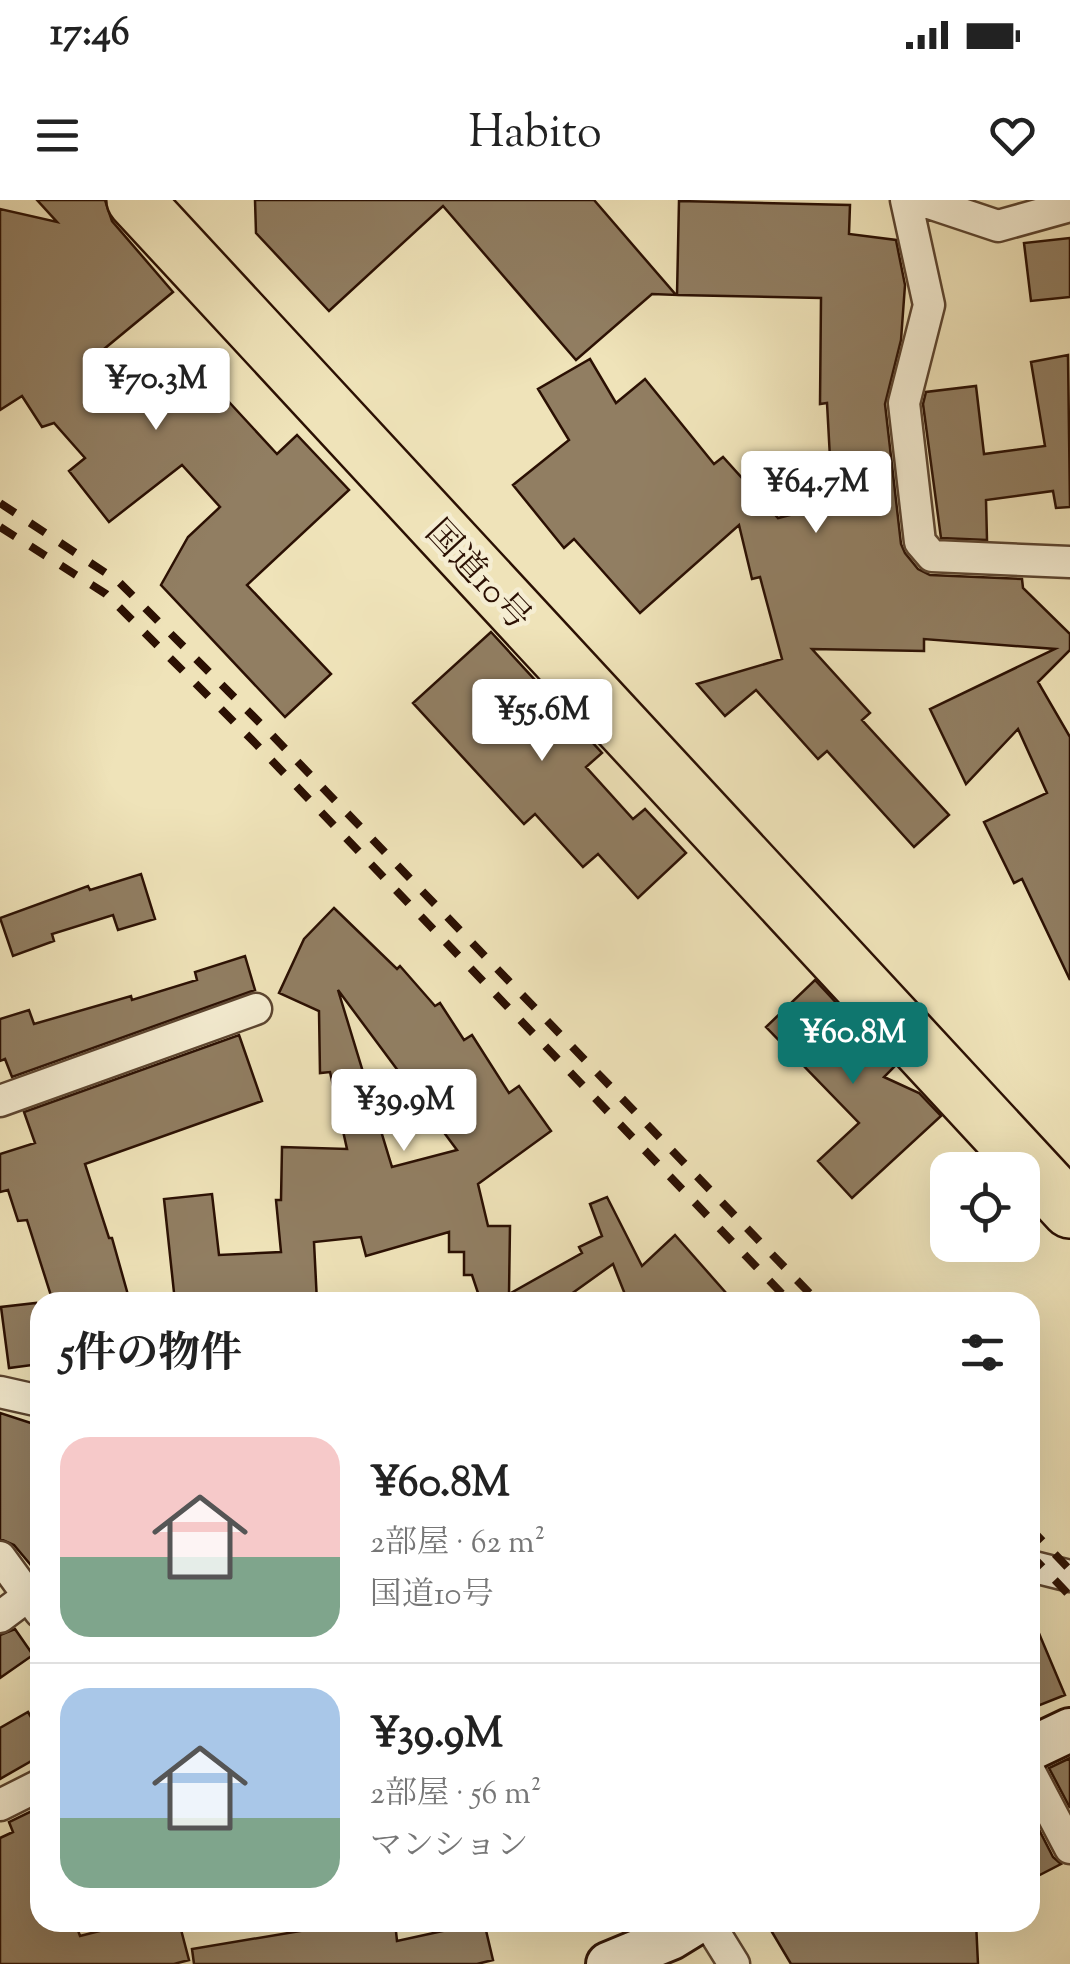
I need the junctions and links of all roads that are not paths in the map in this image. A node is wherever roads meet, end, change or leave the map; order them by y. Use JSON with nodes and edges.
{"nodes":[{"id":1,"x":134,"y":200,"type":"edge"},
{"id":2,"x":181,"y":200,"type":"edge"},
{"id":3,"x":906,"y":200,"type":"edge"},
{"id":4,"x":920,"y":200,"type":"edge"},
{"id":5,"x":1070,"y":206,"type":"edge"},
{"id":6,"x":1070,"y":562,"type":"edge"},
{"id":7,"x":256,"y":1009,"type":"dead end"},
{"id":8,"x":0,"y":1101,"type":"edge"},
{"id":9,"x":1070,"y":1160,"type":"edge"},
{"id":10,"x":1070,"y":1210,"type":"edge"},
{"id":11,"x":0,"y":1392,"type":"edge"},
{"id":12,"x":30,"y":1398,"type":"edge"},
{"id":13,"x":0,"y":1557,"type":"edge"},
{"id":14,"x":1040,"y":1568,"type":"edge"},
{"id":15,"x":1070,"y":1576,"type":"edge"},
{"id":16,"x":30,"y":1598,"type":"edge"},
{"id":17,"x":30,"y":1606,"type":"edge"},
{"id":18,"x":0,"y":1618,"type":"edge"},
{"id":19,"x":1070,"y":1730,"type":"edge"},
{"id":20,"x":1040,"y":1744,"type":"edge"},
{"id":21,"x":30,"y":1790,"type":"edge"},
{"id":22,"x":1040,"y":1791,"type":"edge"},
{"id":23,"x":0,"y":1805,"type":"edge"},
{"id":24,"x":1070,"y":1848,"type":"edge"},
{"id":25,"x":681,"y":1932,"type":"edge"},
{"id":26,"x":714,"y":1932,"type":"edge"},
{"id":27,"x":608,"y":1964,"type":"edge"},
{"id":28,"x":734,"y":1964,"type":"edge"}],
"edges":[{"from":1,"to":10,"type":"highway","name":"国道10号"},
{"from":2,"to":9,"type":"highway","name":"国道10号"},
{"from":3,"to":6,"type":"street"},
{"from":4,"to":5,"type":"street"},
{"from":7,"to":8,"type":"street"},
{"from":11,"to":12,"type":"street"},
{"from":13,"to":16,"type":"street"},
{"from":14,"to":15,"type":"street"},
{"from":17,"to":18,"type":"street"},
{"from":19,"to":20,"type":"main road"},
{"from":21,"to":23,"type":"street"},
{"from":22,"to":24,"type":"street"},
{"from":25,"to":27,"type":"main road"},
{"from":26,"to":28,"type":"street"}]}
